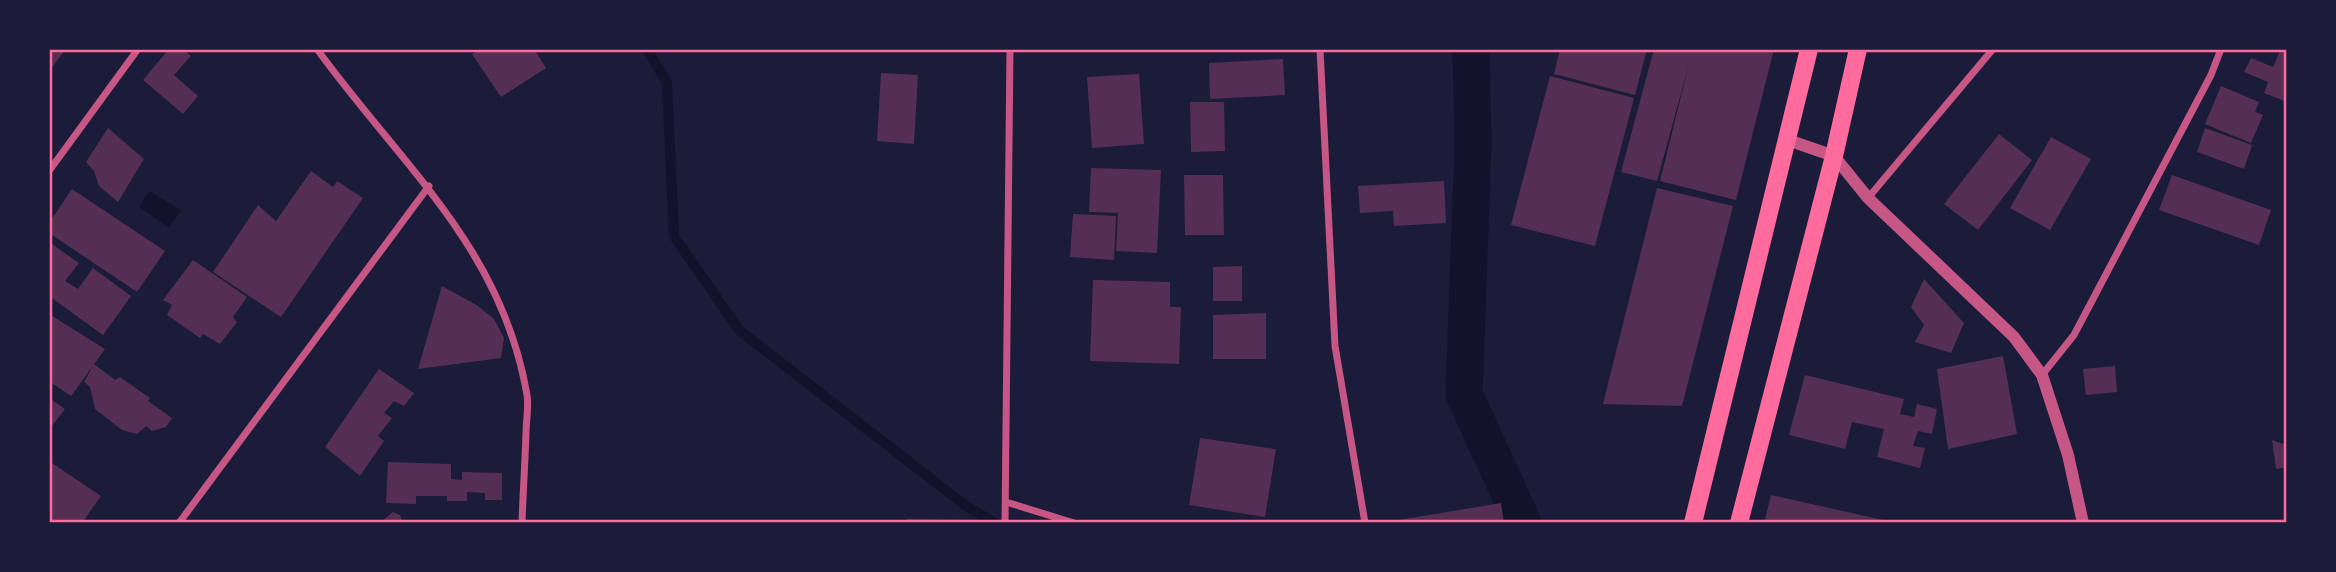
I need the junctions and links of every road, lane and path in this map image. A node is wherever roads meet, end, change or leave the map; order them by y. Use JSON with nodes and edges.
{"nodes":[{"id":1,"x":138,"y":49,"type":"edge"},
{"id":2,"x":317,"y":49,"type":"edge"},
{"id":3,"x":1010,"y":49,"type":"edge"},
{"id":4,"x":1321,"y":49,"type":"edge"},
{"id":5,"x":1809,"y":49,"type":"edge"},
{"id":6,"x":1857,"y":49,"type":"edge"},
{"id":7,"x":1993,"y":49,"type":"edge"},
{"id":8,"x":2221,"y":49,"type":"edge"},
{"id":9,"x":1785,"y":139,"type":"junction"},
{"id":10,"x":1835,"y":156,"type":"junction"},
{"id":11,"x":49,"y":171,"type":"edge"},
{"id":12,"x":429,"y":186,"type":"junction"},
{"id":13,"x":1868,"y":198,"type":"junction"},
{"id":14,"x":2042,"y":375,"type":"junction"},
{"id":15,"x":1006,"y":502,"type":"junction"},
{"id":16,"x":179,"y":523,"type":"edge"},
{"id":17,"x":522,"y":523,"type":"edge"},
{"id":18,"x":1005,"y":523,"type":"edge"},
{"id":19,"x":1074,"y":523,"type":"edge"},
{"id":20,"x":1366,"y":523,"type":"edge"},
{"id":21,"x":1693,"y":523,"type":"edge"},
{"id":22,"x":1740,"y":523,"type":"edge"},
{"id":23,"x":2083,"y":523,"type":"edge"}],
"edges":[{"from":1,"to":11,"type":"street"},
{"from":2,"to":12,"type":"street"},
{"from":3,"to":15,"type":"street"},
{"from":4,"to":20,"type":"street"},
{"from":5,"to":9,"type":"main road"},
{"from":6,"to":10,"type":"main road"},
{"from":7,"to":13,"type":"street"},
{"from":8,"to":14,"type":"street"},
{"from":9,"to":10,"type":"street"},
{"from":9,"to":21,"type":"main road"},
{"from":10,"to":13,"type":"street"},
{"from":10,"to":22,"type":"main road"},
{"from":12,"to":16,"type":"street"},
{"from":12,"to":17,"type":"street"},
{"from":13,"to":14,"type":"street"},
{"from":14,"to":23,"type":"street"},
{"from":15,"to":18,"type":"street"},
{"from":15,"to":19,"type":"street"}]}
